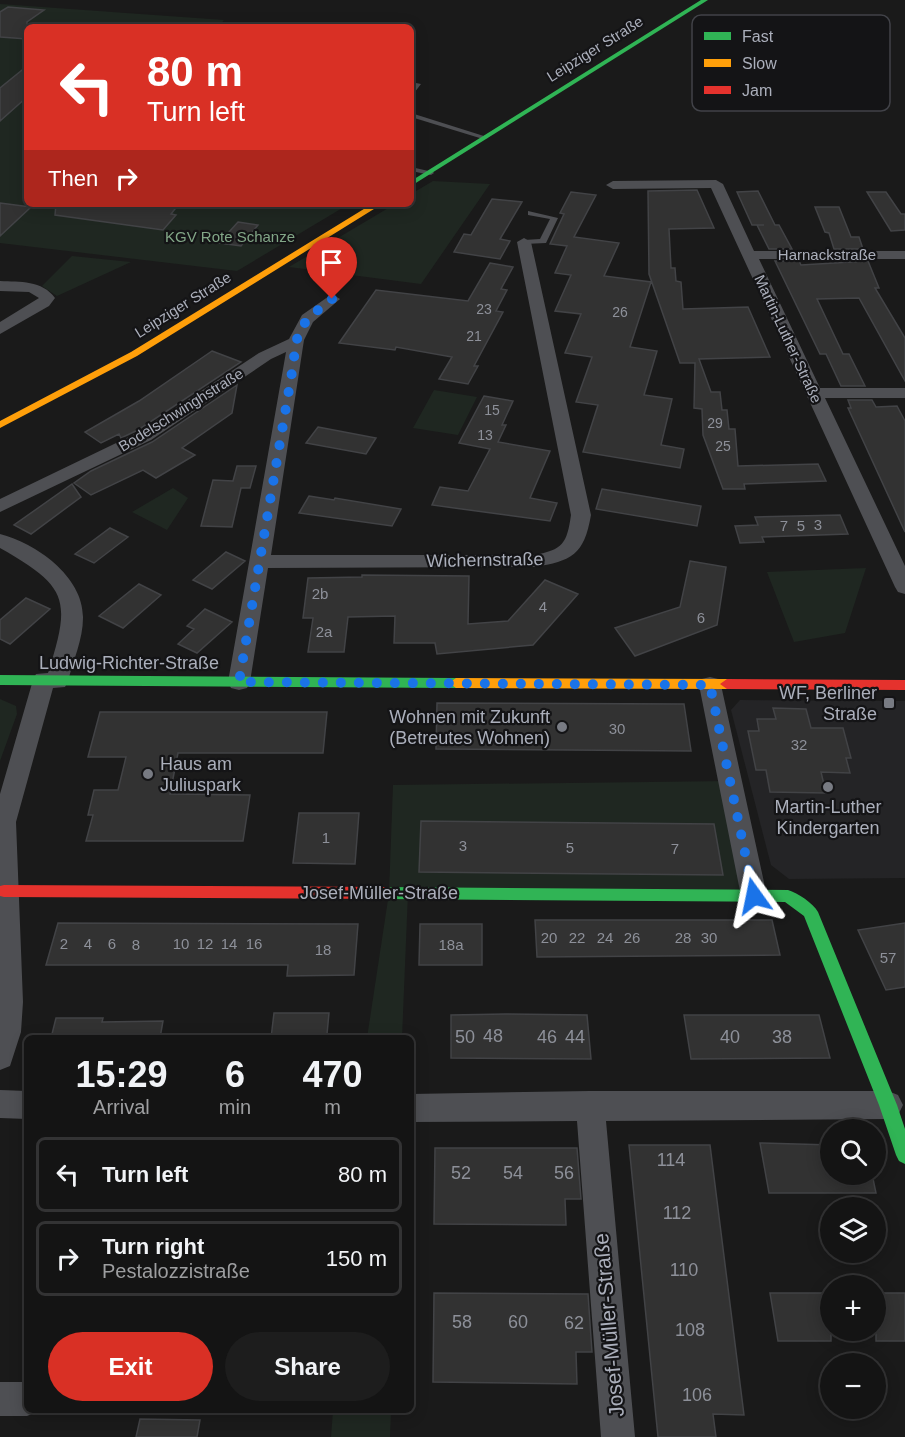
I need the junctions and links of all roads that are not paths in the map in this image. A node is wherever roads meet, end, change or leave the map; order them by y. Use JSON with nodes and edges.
{"nodes":[{"id":1,"x":705,"y":0,"type":"edge"},
{"id":2,"x":418,"y":84,"type":"dead end"},
{"id":3,"x":414,"y":90,"type":"edge"},
{"id":4,"x":414,"y":116,"type":"edge"},
{"id":5,"x":485,"y":138,"type":"junction"},
{"id":6,"x":414,"y":170,"type":"edge"},
{"id":7,"x":431,"y":173,"type":"junction"},
{"id":8,"x":414,"y":182,"type":"edge"},
{"id":9,"x":613,"y":185,"type":"dead end"},
{"id":10,"x":373,"y":207,"type":"edge"},
{"id":11,"x":531,"y":213,"type":"dead end"},
{"id":12,"x":524,"y":242,"type":"joint"},
{"id":13,"x":749,"y":255,"type":"junction"},
{"id":14,"x":905,"y":255,"type":"edge"},
{"id":15,"x":0,"y":285,"type":"edge"},
{"id":16,"x":332,"y":299,"type":"dead end"},
{"id":17,"x":0,"y":329,"type":"edge"},
{"id":18,"x":295,"y":342,"type":"junction"},
{"id":19,"x":813,"y":393,"type":"junction"},
{"id":20,"x":905,"y":393,"type":"edge"},
{"id":21,"x":0,"y":425,"type":"edge"},
{"id":22,"x":0,"y":506,"type":"edge"},
{"id":23,"x":0,"y":540,"type":"edge"},
{"id":24,"x":260,"y":562,"type":"junction"},
{"id":25,"x":904,"y":584,"type":"edge"},
{"id":26,"x":0,"y":680,"type":"edge"},
{"id":27,"x":51,"y":680,"type":"junction"},
{"id":28,"x":239,"y":682,"type":"junction"},
{"id":29,"x":710,"y":685,"type":"junction"},
{"id":30,"x":905,"y":685,"type":"edge"},
{"id":31,"x":4,"y":891,"type":"junction"},
{"id":32,"x":754,"y":896,"type":"junction"},
{"id":33,"x":0,"y":1057,"type":"edge"},
{"id":34,"x":0,"y":1104,"type":"edge"},
{"id":35,"x":24,"y":1105,"type":"edge"},
{"id":36,"x":888,"y":1105,"type":"junction"},
{"id":37,"x":590,"y":1106,"type":"junction"},
{"id":38,"x":414,"y":1108,"type":"edge"},
{"id":39,"x":905,"y":1155,"type":"edge"},
{"id":40,"x":0,"y":1399,"type":"edge"},
{"id":41,"x":24,"y":1399,"type":"edge"},
{"id":42,"x":618,"y":1437,"type":"edge"}],
"edges":[{"from":1,"to":5,"type":"main road","name":"Leipziger Straße"},
{"from":2,"to":3,"type":"lane"},
{"from":4,"to":5,"type":"lane"},
{"from":5,"to":7,"type":"main road","name":"Leipziger Straße"},
{"from":6,"to":7,"type":"lane"},
{"from":7,"to":8,"type":"main road","name":"Leipziger Straße"},
{"from":9,"to":13,"type":"street","name":"Martin-Luther-Straße"},
{"from":10,"to":21,"type":"main road","name":"Leipziger Straße"},
{"from":11,"to":12,"type":"lane"},
{"from":12,"to":24,"type":"street","name":"Wichernstraße"},
{"from":13,"to":14,"type":"street","name":"Harnackstraße"},
{"from":13,"to":19,"type":"street","name":"Martin-Luther-Straße"},
{"from":15,"to":17,"type":"street"},
{"from":16,"to":18,"type":"street"},
{"from":18,"to":22,"type":"street","name":"Bodelschwinghstraße"},
{"from":18,"to":24,"type":"street"},
{"from":19,"to":20,"type":"street"},
{"from":19,"to":25,"type":"street","name":"Martin-Luther-Straße"},
{"from":23,"to":27,"type":"street"},
{"from":24,"to":28,"type":"street"},
{"from":26,"to":27,"type":"main road","name":"Ludwig-Richter-Straße"},
{"from":27,"to":28,"type":"main road","name":"Ludwig-Richter-Straße"},
{"from":27,"to":31,"type":"street"},
{"from":28,"to":29,"type":"main road","name":"Ludwig-Richter-Straße"},
{"from":29,"to":30,"type":"main road","name":"Ludwig-Richter-Straße"},
{"from":29,"to":32,"type":"street"},
{"from":31,"to":32,"type":"main road","name":"Josef-Müller-Straße"},
{"from":31,"to":33,"type":"street"},
{"from":32,"to":36,"type":"main road","name":"Josef-Müller-Straße"},
{"from":34,"to":35,"type":"street"},
{"from":36,"to":37,"type":"street"},
{"from":36,"to":39,"type":"main road","name":"Josef-Müller-Straße"},
{"from":37,"to":38,"type":"street"},
{"from":37,"to":42,"type":"street","name":"Josef-Müller-Straße"},
{"from":40,"to":41,"type":"street"}]}
